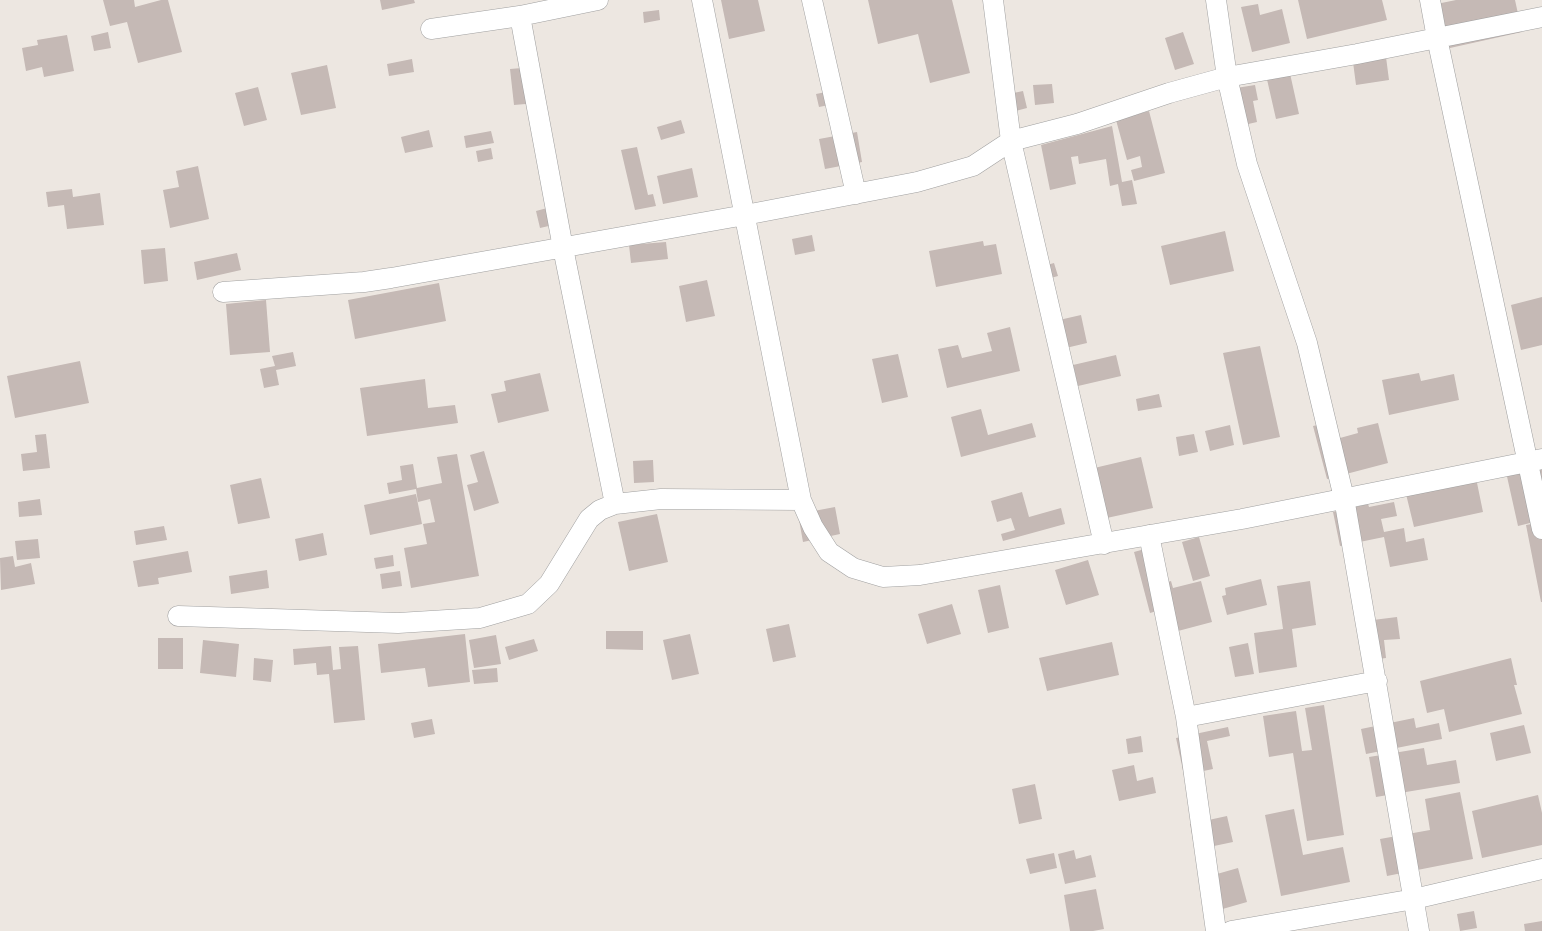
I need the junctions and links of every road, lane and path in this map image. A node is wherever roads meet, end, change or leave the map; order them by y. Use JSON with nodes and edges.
{"nodes":[{"id":1,"x":598,"y":0,"type":"edge"},
{"id":2,"x":702,"y":0,"type":"edge"},
{"id":3,"x":812,"y":0,"type":"edge"},
{"id":4,"x":994,"y":0,"type":"edge"},
{"id":5,"x":1216,"y":0,"type":"edge"},
{"id":6,"x":1430,"y":0,"type":"edge"},
{"id":7,"x":520,"y":16,"type":"junction"},
{"id":8,"x":1542,"y":17,"type":"edge"},
{"id":9,"x":431,"y":29,"type":"dead end"},
{"id":10,"x":1437,"y":38,"type":"junction"},
{"id":11,"x":1227,"y":77,"type":"junction"},
{"id":12,"x":1011,"y":141,"type":"junction"},
{"id":13,"x":856,"y":194,"type":"junction"},
{"id":14,"x":745,"y":215,"type":"junction"},
{"id":15,"x":563,"y":248,"type":"junction"},
{"id":16,"x":224,"y":292,"type":"dead end"},
{"id":17,"x":1535,"y":460,"type":"edge"},
{"id":18,"x":1344,"y":498,"type":"junction"},
{"id":19,"x":801,"y":500,"type":"junction"},
{"id":20,"x":615,"y":504,"type":"junction"},
{"id":21,"x":1542,"y":529,"type":"edge"},
{"id":22,"x":1149,"y":535,"type":"junction"},
{"id":23,"x":1104,"y":544,"type":"junction"},
{"id":24,"x":178,"y":616,"type":"dead end"},
{"id":25,"x":1377,"y":681,"type":"junction"},
{"id":26,"x":1186,"y":717,"type":"junction"},
{"id":27,"x":1542,"y":869,"type":"edge"},
{"id":28,"x":1414,"y":899,"type":"junction"},
{"id":29,"x":1216,"y":931,"type":"edge"},
{"id":30,"x":1231,"y":931,"type":"edge"},
{"id":31,"x":1419,"y":931,"type":"edge"}],
"edges":[{"from":1,"to":7,"type":"street"},
{"from":2,"to":14,"type":"street"},
{"from":3,"to":13,"type":"street"},
{"from":4,"to":12,"type":"street"},
{"from":5,"to":11,"type":"street"},
{"from":6,"to":10,"type":"street"},
{"from":7,"to":9,"type":"street"},
{"from":7,"to":15,"type":"street"},
{"from":8,"to":10,"type":"street"},
{"from":10,"to":11,"type":"street"},
{"from":10,"to":17,"type":"street"},
{"from":11,"to":12,"type":"street"},
{"from":11,"to":18,"type":"street"},
{"from":12,"to":13,"type":"street"},
{"from":12,"to":23,"type":"street"},
{"from":13,"to":14,"type":"street"},
{"from":14,"to":15,"type":"street"},
{"from":14,"to":19,"type":"street"},
{"from":15,"to":16,"type":"street"},
{"from":15,"to":20,"type":"street"},
{"from":17,"to":18,"type":"street"},
{"from":17,"to":21,"type":"street"},
{"from":18,"to":22,"type":"street"},
{"from":18,"to":25,"type":"street"},
{"from":19,"to":20,"type":"street"},
{"from":19,"to":23,"type":"street"},
{"from":20,"to":24,"type":"street"},
{"from":22,"to":23,"type":"street"},
{"from":22,"to":26,"type":"street"},
{"from":25,"to":26,"type":"street"},
{"from":25,"to":28,"type":"street"},
{"from":26,"to":29,"type":"street"},
{"from":27,"to":28,"type":"street"},
{"from":28,"to":30,"type":"street"},
{"from":28,"to":31,"type":"street"}]}
